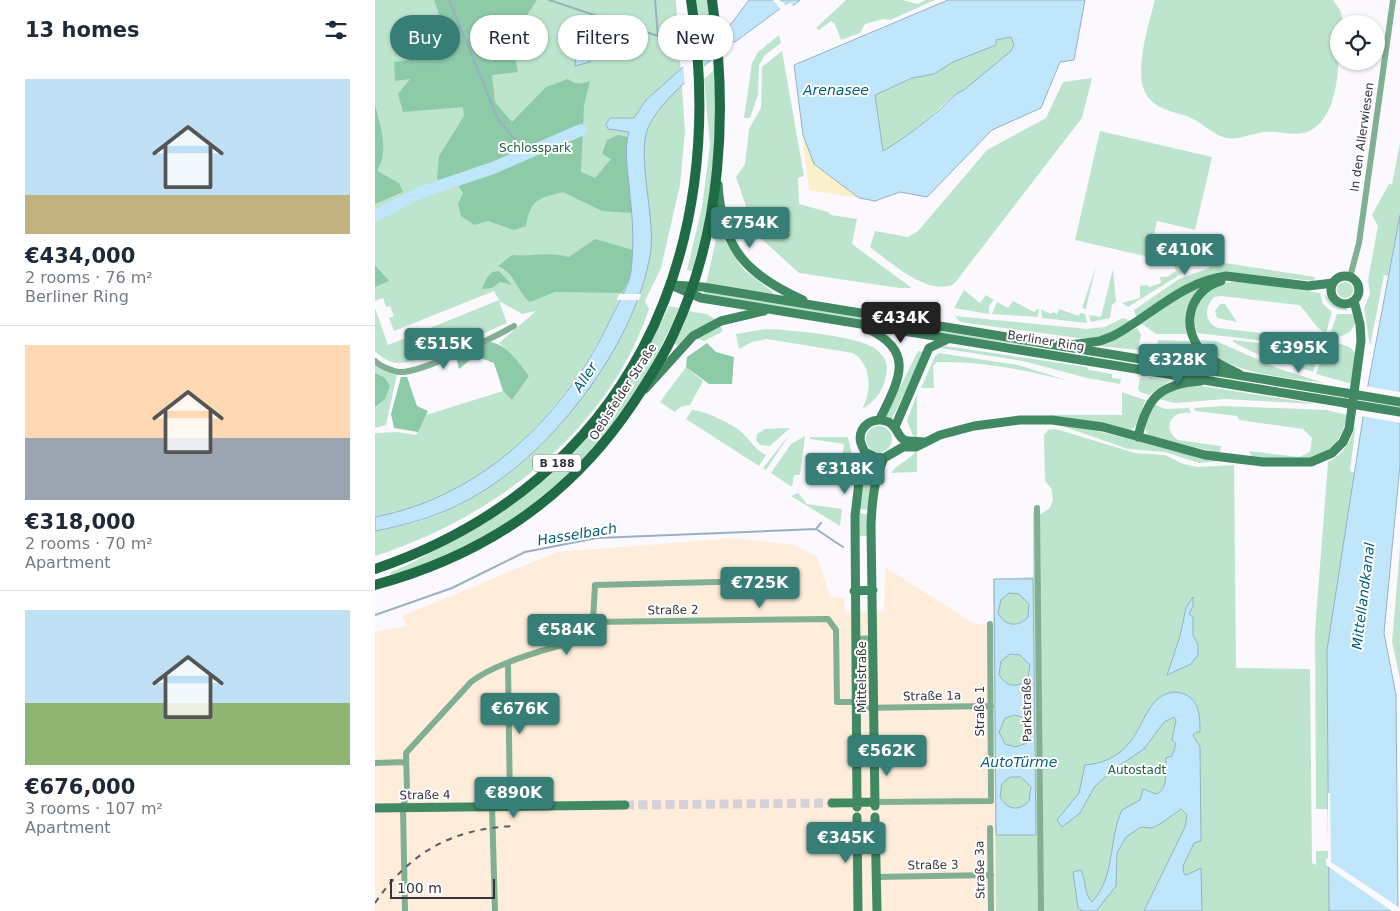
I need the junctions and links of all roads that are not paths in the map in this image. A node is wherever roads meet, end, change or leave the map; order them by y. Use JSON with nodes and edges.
{"nodes":[{"id":1,"x":691,"y":0,"type":"edge"},
{"id":2,"x":712,"y":0,"type":"edge"},
{"id":3,"x":1393,"y":0,"type":"edge"},
{"id":4,"x":717,"y":170,"type":"junction"},
{"id":5,"x":1350,"y":277,"type":"junction"},
{"id":6,"x":1245,"y":278,"type":"junction"},
{"id":7,"x":1333,"y":283,"type":"junction"},
{"id":8,"x":671,"y":285,"type":"junction"},
{"id":9,"x":1308,"y":286,"type":"junction"},
{"id":10,"x":691,"y":290,"type":"junction"},
{"id":11,"x":1332,"y":294,"type":"junction"},
{"id":12,"x":1354,"y":301,"type":"junction"},
{"id":13,"x":814,"y":306,"type":"junction"},
{"id":14,"x":769,"y":310,"type":"junction"},
{"id":15,"x":859,"y":325,"type":"junction"},
{"id":16,"x":514,"y":326,"type":"dead end"},
{"id":17,"x":947,"y":339,"type":"junction"},
{"id":18,"x":1059,"y":346,"type":"junction"},
{"id":19,"x":375,"y":361,"type":"edge"},
{"id":20,"x":1248,"y":378,"type":"junction"},
{"id":21,"x":1217,"y":380,"type":"junction"},
{"id":22,"x":636,"y":398,"type":"junction"},
{"id":23,"x":1400,"y":402,"type":"edge"},
{"id":24,"x":1400,"y":412,"type":"edge"},
{"id":25,"x":880,"y":419,"type":"junction"},
{"id":26,"x":897,"y":431,"type":"junction"},
{"id":27,"x":1137,"y":437,"type":"junction"},
{"id":28,"x":924,"y":442,"type":"junction"},
{"id":29,"x":895,"y":451,"type":"junction"},
{"id":30,"x":865,"y":452,"type":"junction"},
{"id":31,"x":884,"y":458,"type":"junction"},
{"id":32,"x":1037,"y":508,"type":"dead end"},
{"id":33,"x":375,"y":569,"type":"edge"},
{"id":34,"x":758,"y":581,"type":"dead end"},
{"id":35,"x":375,"y":585,"type":"edge"},
{"id":36,"x":873,"y":590,"type":"junction"},
{"id":37,"x":854,"y":591,"type":"junction"},
{"id":38,"x":593,"y":622,"type":"junction"},
{"id":39,"x":990,"y":624,"type":"dead end"},
{"id":40,"x":874,"y":638,"type":"junction"},
{"id":41,"x":855,"y":639,"type":"junction"},
{"id":42,"x":508,"y":664,"type":"junction"},
{"id":43,"x":856,"y":705,"type":"junction"},
{"id":44,"x":991,"y":706,"type":"junction"},
{"id":45,"x":874,"y":708,"type":"junction"},
{"id":46,"x":406,"y":762,"type":"junction"},
{"id":47,"x":375,"y":763,"type":"edge"},
{"id":48,"x":832,"y":803,"type":"tunnel mouth"},
{"id":49,"x":875,"y":804,"type":"junction"},
{"id":50,"x":625,"y":805,"type":"tunnel mouth"},
{"id":51,"x":857,"y":805,"type":"junction"},
{"id":52,"x":492,"y":807,"type":"junction"},
{"id":53,"x":511,"y":807,"type":"junction"},
{"id":54,"x":375,"y":808,"type":"edge"},
{"id":55,"x":403,"y":808,"type":"junction"},
{"id":56,"x":857,"y":817,"type":"dead end"},
{"id":57,"x":875,"y":817,"type":"dead end"},
{"id":58,"x":990,"y":828,"type":"dead end"},
{"id":59,"x":991,"y":875,"type":"junction"},
{"id":60,"x":876,"y":878,"type":"junction"},
{"id":61,"x":405,"y":911,"type":"edge"},
{"id":62,"x":495,"y":911,"type":"edge"},
{"id":63,"x":858,"y":911,"type":"edge"},
{"id":64,"x":877,"y":911,"type":"edge"},
{"id":65,"x":991,"y":911,"type":"edge"},
{"id":66,"x":1041,"y":911,"type":"edge"}],
"edges":[{"from":1,"to":8,"type":"main road","name":"Oebisfelder Straße","number":"B 188"},
{"from":2,"to":4,"type":"main road","name":"Oebisfelder Straße","number":"B 188"},
{"from":3,"to":5,"type":"street","name":"In den Allerwiesen"},
{"from":4,"to":10,"type":"main road","name":"Oebisfelder Straße","number":"B 188"},
{"from":4,"to":13,"type":"main road"},
{"from":5,"to":7,"type":"main road"},
{"from":5,"to":12,"type":"main road"},
{"from":6,"to":9,"type":"main road"},
{"from":6,"to":18,"type":"main road"},
{"from":6,"to":20,"type":"main road"},
{"from":7,"to":9,"type":"main road"},
{"from":7,"to":11,"type":"main road"},
{"from":8,"to":10,"type":"main road"},
{"from":8,"to":33,"type":"main road","name":"Oebisfelder Straße","number":"B 188"},
{"from":9,"to":11,"type":"main road"},
{"from":10,"to":13,"type":"main road","name":"Berliner Ring"},
{"from":10,"to":14,"type":"main road","name":"Berliner Ring"},
{"from":10,"to":22,"type":"main road","name":"Oebisfelder Straße","number":"B 188"},
{"from":11,"to":12,"type":"main road"},
{"from":12,"to":27,"type":"main road"},
{"from":13,"to":18,"type":"main road","name":"Berliner Ring"},
{"from":14,"to":15,"type":"main road","name":"Berliner Ring"},
{"from":14,"to":22,"type":"main road"},
{"from":15,"to":17,"type":"main road","name":"Berliner Ring"},
{"from":15,"to":25,"type":"main road"},
{"from":16,"to":19,"type":"street"},
{"from":17,"to":21,"type":"main road","name":"Berliner Ring"},
{"from":17,"to":26,"type":"main road"},
{"from":18,"to":20,"type":"main road","name":"Berliner Ring"},
{"from":20,"to":23,"type":"main road","name":"Berliner Ring","bridge":true},
{"from":21,"to":24,"type":"main road","name":"Berliner Ring","bridge":true},
{"from":21,"to":27,"type":"main road"},
{"from":22,"to":35,"type":"main road","name":"Oebisfelder Straße","number":"B 188"},
{"from":25,"to":26,"type":"main road"},
{"from":25,"to":30,"type":"main road"},
{"from":26,"to":28,"type":"main road"},
{"from":26,"to":29,"type":"main road"},
{"from":27,"to":28,"type":"main road"},
{"from":28,"to":29,"type":"main road"},
{"from":29,"to":31,"type":"main road"},
{"from":30,"to":31,"type":"main road"},
{"from":30,"to":37,"type":"main road","name":"Mittelstraße"},
{"from":31,"to":36,"type":"main road","name":"Mittelstraße"},
{"from":32,"to":66,"type":"street","name":"Parkstraße"},
{"from":34,"to":38,"type":"street"},
{"from":36,"to":37,"type":"main road"},
{"from":36,"to":40,"type":"main road","name":"Mittelstraße"},
{"from":37,"to":41,"type":"main road","name":"Mittelstraße"},
{"from":38,"to":42,"type":"street"},
{"from":38,"to":43,"type":"street","name":"Straße 2"},
{"from":39,"to":44,"type":"street","name":"Straße 1"},
{"from":40,"to":41,"type":"street"},
{"from":40,"to":45,"type":"main road","name":"Mittelstraße"},
{"from":41,"to":43,"type":"main road","name":"Mittelstraße"},
{"from":42,"to":46,"type":"street"},
{"from":42,"to":53,"type":"street"},
{"from":43,"to":45,"type":"street","name":"Straße 1a"},
{"from":43,"to":51,"type":"main road","name":"Mittelstraße"},
{"from":44,"to":45,"type":"street","name":"Straße 1a"},
{"from":44,"to":49,"type":"street","name":"Straße 1"},
{"from":45,"to":49,"type":"main road","name":"Mittelstraße"},
{"from":46,"to":47,"type":"street"},
{"from":46,"to":55,"type":"street"},
{"from":48,"to":51,"type":"main road"},
{"from":49,"to":51,"type":"main road"},
{"from":50,"to":53,"type":"main road","name":"Straße 4"},
{"from":52,"to":53,"type":"main road","name":"Straße 4"},
{"from":52,"to":55,"type":"main road","name":"Straße 4"},
{"from":52,"to":62,"type":"street"},
{"from":54,"to":55,"type":"main road","name":"Straße 4"},
{"from":55,"to":61,"type":"street"},
{"from":56,"to":63,"type":"main road"},
{"from":57,"to":60,"type":"main road"},
{"from":58,"to":59,"type":"street","name":"Straße 3a"},
{"from":59,"to":60,"type":"street","name":"Straße 3"},
{"from":59,"to":65,"type":"street","name":"Straße 3a"},
{"from":60,"to":64,"type":"main road"}]}
